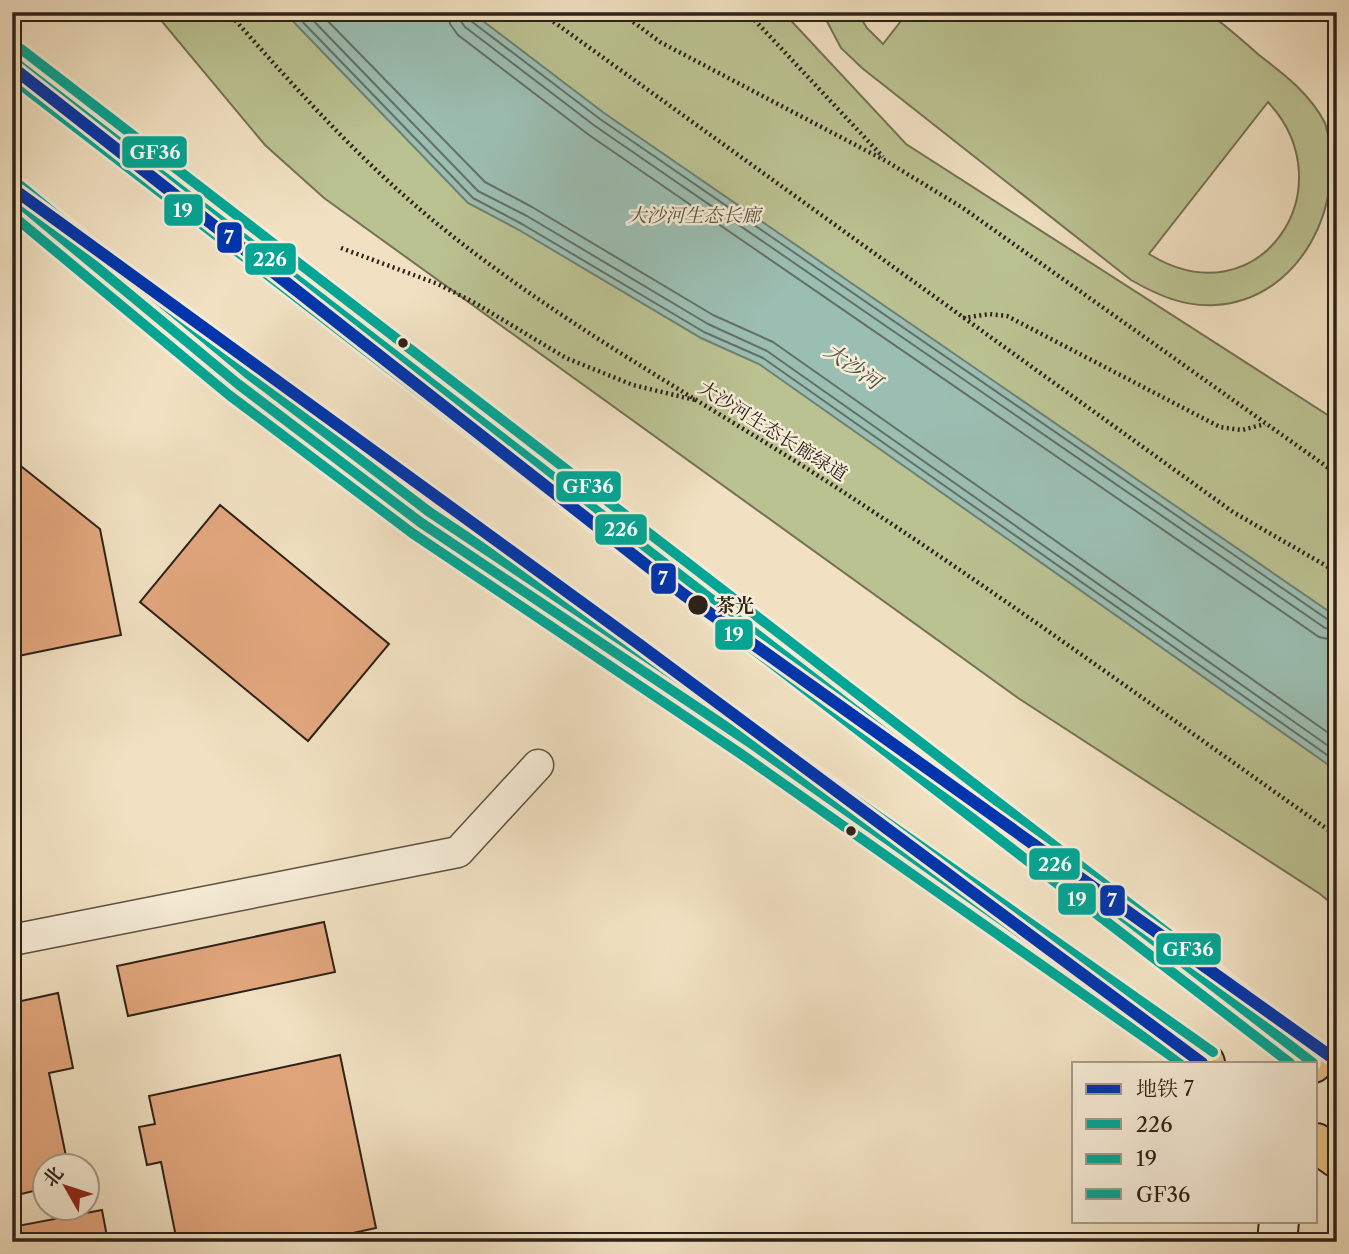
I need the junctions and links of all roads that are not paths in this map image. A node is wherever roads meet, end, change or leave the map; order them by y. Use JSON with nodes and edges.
{"nodes":[{"id":1,"x":12,"y":60,"type":"edge"},
{"id":2,"x":12,"y":197,"type":"edge"},
{"id":3,"x":538,"y":765,"type":"dead end"},
{"id":4,"x":12,"y":940,"type":"edge"},
{"id":5,"x":1204,"y":1062,"type":"edge"},
{"id":6,"x":1310,"y":1062,"type":"edge"},
{"id":7,"x":1318,"y":1068,"type":"edge"},
{"id":8,"x":1337,"y":1082,"type":"edge"},
{"id":9,"x":1318,"y":1144,"type":"edge"},
{"id":10,"x":1337,"y":1158,"type":"edge"},
{"id":11,"x":1279,"y":1222,"type":"edge"},
{"id":12,"x":1277,"y":1242,"type":"edge"}],
"edges":[{"from":1,"to":6,"type":"main road"},
{"from":2,"to":5,"type":"main road"},
{"from":3,"to":4,"type":"street"},
{"from":7,"to":8,"type":"main road"},
{"from":9,"to":10,"type":"main road"},
{"from":11,"to":12,"type":"street"}]}
